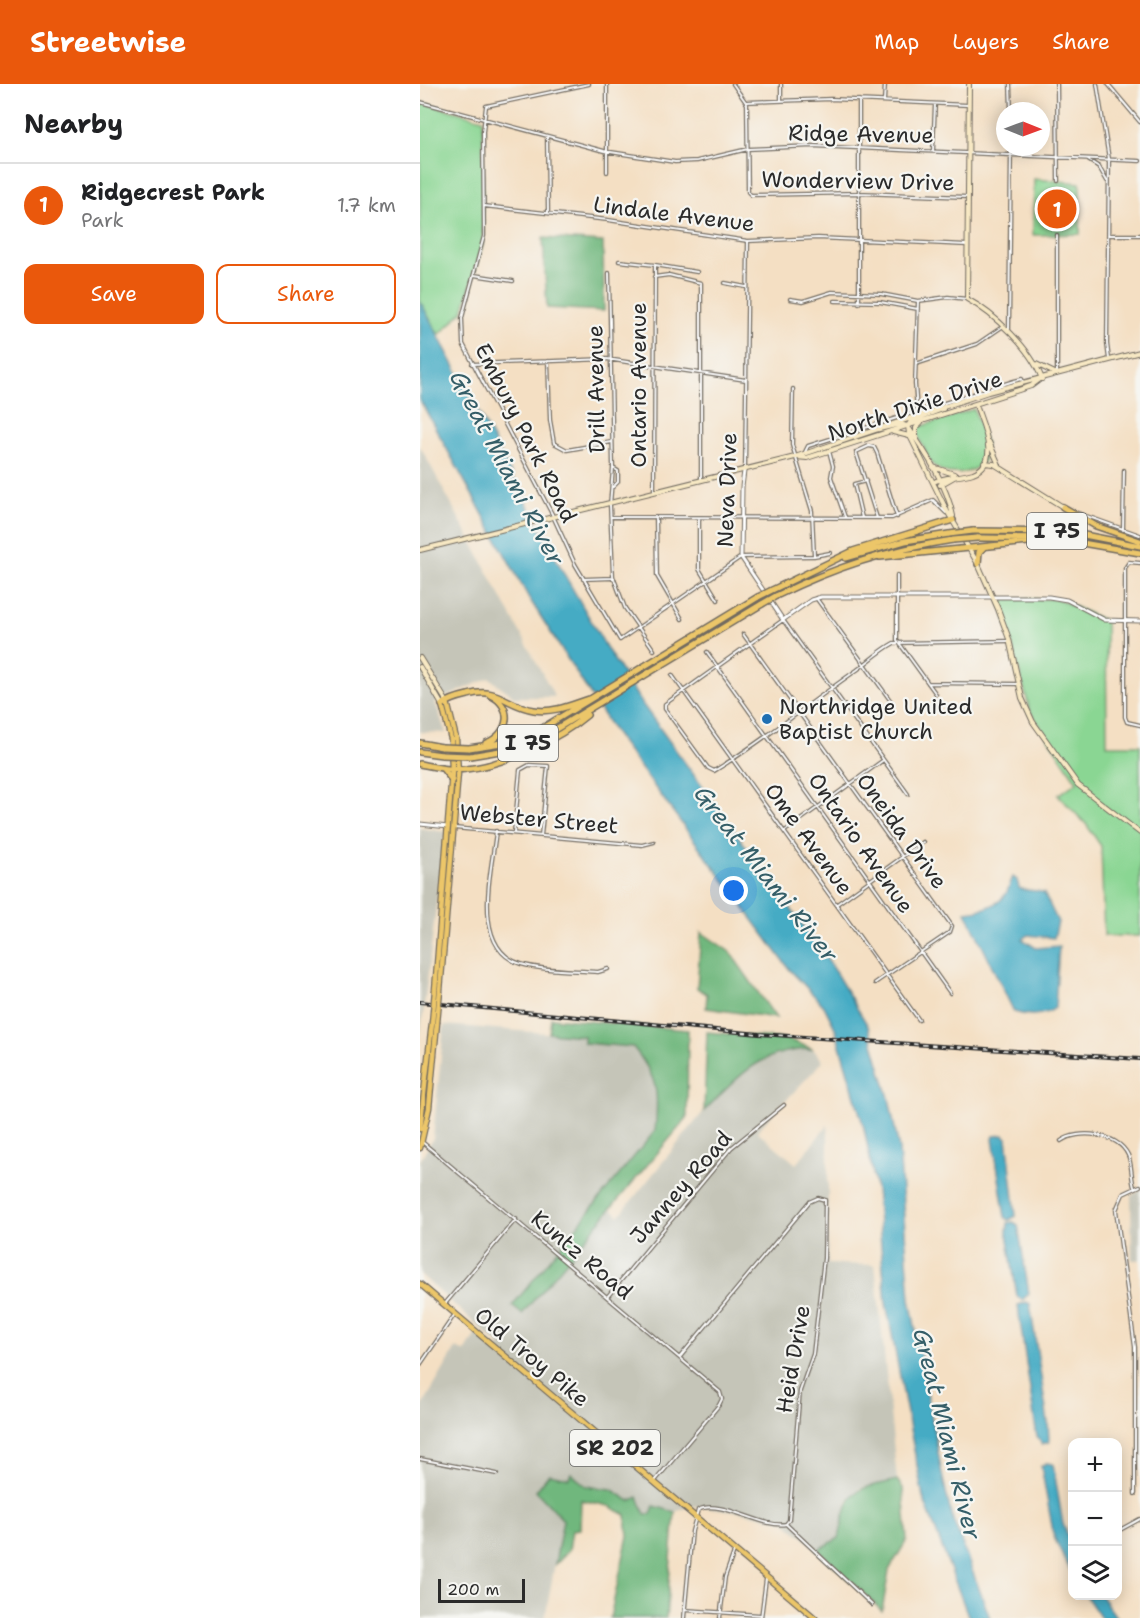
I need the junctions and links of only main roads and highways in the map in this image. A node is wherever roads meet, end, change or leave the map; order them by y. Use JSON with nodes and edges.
{"nodes":[{"id":1,"x":969,"y":84,"type":"edge"},
{"id":2,"x":1140,"y":352,"type":"edge"},
{"id":3,"x":1034,"y":362,"type":"junction"},
{"id":4,"x":1057,"y":374,"type":"junction"},
{"id":5,"x":1042,"y":379,"type":"junction"},
{"id":6,"x":1023,"y":382,"type":"junction"},
{"id":7,"x":1016,"y":391,"type":"junction"},
{"id":8,"x":964,"y":398,"type":"junction"},
{"id":9,"x":948,"y":405,"type":"junction"},
{"id":10,"x":976,"y":405,"type":"junction"},
{"id":11,"x":945,"y":415,"type":"junction"},
{"id":12,"x":921,"y":422,"type":"junction"},
{"id":13,"x":908,"y":426,"type":"junction"},
{"id":14,"x":868,"y":431,"type":"junction"},
{"id":15,"x":886,"y":432,"type":"junction"},
{"id":16,"x":910,"y":438,"type":"junction"},
{"id":17,"x":987,"y":440,"type":"junction"},
{"id":18,"x":918,"y":441,"type":"junction"},
{"id":19,"x":920,"y":456,"type":"junction"},
{"id":20,"x":795,"y":458,"type":"junction"},
{"id":21,"x":984,"y":463,"type":"junction"},
{"id":22,"x":931,"y":465,"type":"junction"},
{"id":23,"x":1001,"y":468,"type":"junction"},
{"id":24,"x":957,"y":475,"type":"junction"},
{"id":25,"x":938,"y":483,"type":"junction"},
{"id":26,"x":945,"y":507,"type":"junction"},
{"id":27,"x":1063,"y":507,"type":"joint"},
{"id":28,"x":953,"y":520,"type":"junction"},
{"id":29,"x":1059,"y":539,"type":"junction"},
{"id":30,"x":1140,"y":540,"type":"edge"},
{"id":31,"x":1140,"y":546,"type":"edge"},
{"id":32,"x":983,"y":548,"type":"junction"},
{"id":33,"x":420,"y":550,"type":"edge"},
{"id":34,"x":970,"y":550,"type":"junction"},
{"id":35,"x":1140,"y":553,"type":"edge"},
{"id":36,"x":876,"y":557,"type":"junction"},
{"id":37,"x":978,"y":564,"type":"junction"},
{"id":38,"x":817,"y":568,"type":"junction"},
{"id":39,"x":420,"y":658,"type":"edge"},
{"id":40,"x":420,"y":667,"type":"edge"},
{"id":41,"x":446,"y":704,"type":"junction"},
{"id":42,"x":575,"y":707,"type":"junction"},
{"id":43,"x":582,"y":717,"type":"junction"},
{"id":44,"x":420,"y":743,"type":"edge"},
{"id":45,"x":477,"y":747,"type":"junction"},
{"id":46,"x":420,"y":752,"type":"edge"},
{"id":47,"x":420,"y":764,"type":"edge"},
{"id":48,"x":442,"y":768,"type":"junction"},
{"id":49,"x":455,"y":769,"type":"junction"},
{"id":50,"x":452,"y":780,"type":"junction"},
{"id":51,"x":451,"y":827,"type":"junction"},
{"id":52,"x":1140,"y":833,"type":"edge"},
{"id":53,"x":434,"y":1023,"type":"junction"},
{"id":54,"x":420,"y":1125,"type":"edge"},
{"id":55,"x":421,"y":1140,"type":"edge"},
{"id":56,"x":420,"y":1148,"type":"edge"},
{"id":57,"x":421,"y":1288,"type":"edge"},
{"id":58,"x":815,"y":1618,"type":"edge"}],
"edges":[{"from":1,"to":3,"type":"main road"},
{"from":2,"to":4,"type":"main road","name":"North Dixie Drive"},
{"from":3,"to":4,"type":"main road"},
{"from":3,"to":5,"type":"main road"},
{"from":4,"to":5,"type":"main road","name":"North Dixie Drive"},
{"from":5,"to":6,"type":"main road","name":"North Dixie Drive"},
{"from":5,"to":7,"type":"main road","name":"North Dixie Drive"},
{"from":6,"to":7,"type":"main road"},
{"from":6,"to":8,"type":"main road","name":"North Dixie Drive"},
{"from":7,"to":10,"type":"main road","name":"North Dixie Drive"},
{"from":8,"to":9,"type":"main road","name":"North Dixie Drive"},
{"from":8,"to":11,"type":"main road"},
{"from":9,"to":13,"type":"main road"},
{"from":9,"to":14,"type":"main road","name":"North Dixie Drive"},
{"from":10,"to":11,"type":"main road","name":"North Dixie Drive"},
{"from":10,"to":17,"type":"main road"},
{"from":11,"to":12,"type":"main road","name":"North Dixie Drive"},
{"from":12,"to":13,"type":"main road","name":"North Dixie Drive"},
{"from":12,"to":18,"type":"main road"},
{"from":13,"to":14,"type":"main road"},
{"from":13,"to":15,"type":"main road","name":"North Dixie Drive"},
{"from":13,"to":16,"type":"main road"},
{"from":13,"to":18,"type":"main road"},
{"from":14,"to":20,"type":"main road","name":"North Dixie Drive"},
{"from":15,"to":16,"type":"main road"},
{"from":15,"to":20,"type":"main road","name":"North Dixie Drive"},
{"from":16,"to":19,"type":"main road"},
{"from":17,"to":21,"type":"main road"},
{"from":17,"to":23,"type":"main road"},
{"from":18,"to":22,"type":"main road"},
{"from":19,"to":25,"type":"main road"},
{"from":19,"to":26,"type":"main road"},
{"from":20,"to":33,"type":"main road","name":"North Dixie Drive"},
{"from":21,"to":23,"type":"main road"},
{"from":21,"to":24,"type":"main road"},
{"from":22,"to":24,"type":"main road"},
{"from":22,"to":25,"type":"main road"},
{"from":23,"to":27,"type":"main road"},
{"from":24,"to":25,"type":"main road"},
{"from":25,"to":26,"type":"main road"},
{"from":25,"to":28,"type":"main road"},
{"from":26,"to":28,"type":"main road"},
{"from":27,"to":30,"type":"highway"},
{"from":28,"to":34,"type":"main road"},
{"from":28,"to":38,"type":"highway"},
{"from":29,"to":32,"type":"highway"},
{"from":29,"to":35,"type":"highway","number":"I 75"},
{"from":29,"to":36,"type":"highway","number":"I 75","bridge":true},
{"from":31,"to":38,"type":"highway","number":"I 75","bridge":true},
{"from":32,"to":34,"type":"highway"},
{"from":32,"to":37,"type":"highway"},
{"from":34,"to":36,"type":"highway"},
{"from":34,"to":37,"type":"main road"},
{"from":36,"to":43,"type":"highway","number":"I 75","bridge":true},
{"from":37,"to":52,"type":"main road"},
{"from":38,"to":42,"type":"highway","number":"I 75","bridge":true},
{"from":39,"to":41,"type":"main road"},
{"from":40,"to":41,"type":"main road"},
{"from":41,"to":42,"type":"highway"},
{"from":41,"to":45,"type":"highway"},
{"from":41,"to":49,"type":"main road"},
{"from":42,"to":45,"type":"highway","number":"I 75"},
{"from":43,"to":46,"type":"highway","number":"I 75","bridge":true},
{"from":43,"to":49,"type":"highway"},
{"from":44,"to":45,"type":"highway","number":"I 75","bridge":true},
{"from":47,"to":48,"type":"highway"},
{"from":48,"to":49,"type":"highway"},
{"from":48,"to":50,"type":"highway"},
{"from":49,"to":50,"type":"main road"},
{"from":49,"to":51,"type":"main road"},
{"from":50,"to":51,"type":"main road"},
{"from":51,"to":53,"type":"main road","bridge":true},
{"from":53,"to":54,"type":"main road"},
{"from":53,"to":55,"type":"main road"},
{"from":55,"to":56,"type":"main road"},
{"from":57,"to":58,"type":"main road","name":"Old Troy Pike","number":"SR 202"}]}
